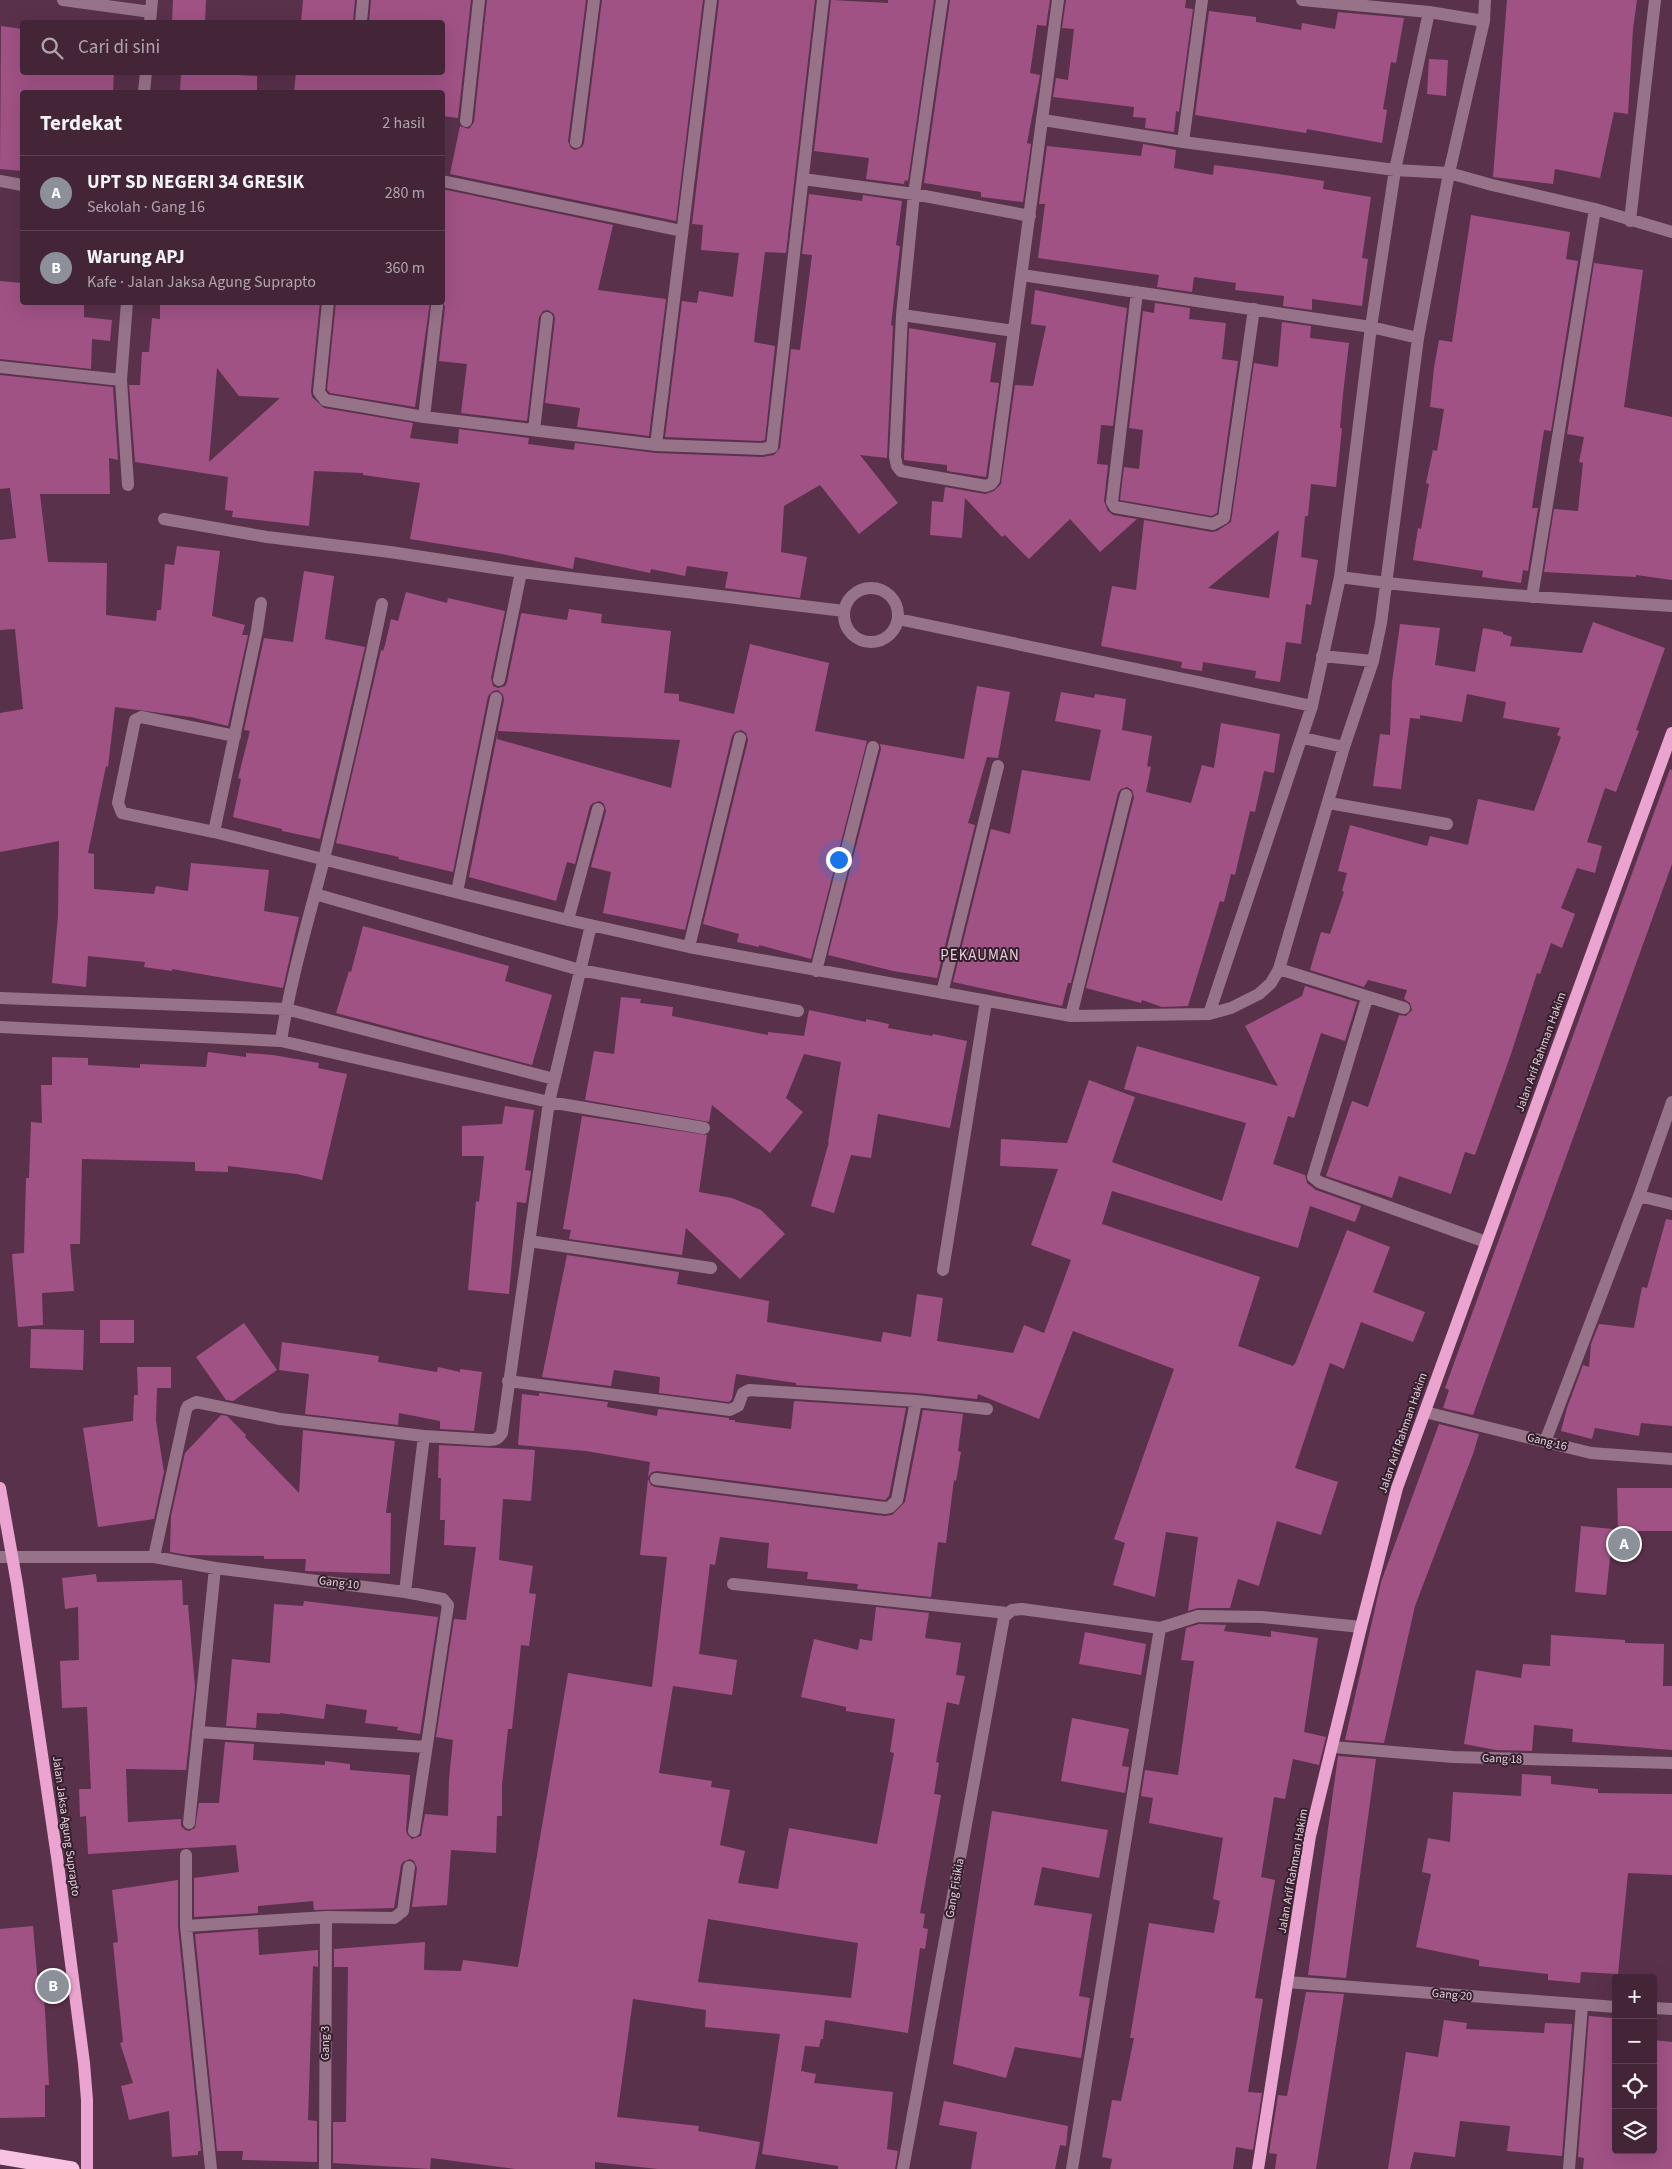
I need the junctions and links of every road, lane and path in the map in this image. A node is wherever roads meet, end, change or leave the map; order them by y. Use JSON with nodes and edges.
{"nodes":[{"id":1,"x":63,"y":0,"type":"edge"},
{"id":2,"x":363,"y":0,"type":"edge"},
{"id":3,"x":479,"y":0,"type":"edge"},
{"id":4,"x":594,"y":0,"type":"edge"},
{"id":5,"x":711,"y":0,"type":"edge"},
{"id":6,"x":823,"y":0,"type":"edge"},
{"id":7,"x":942,"y":0,"type":"edge"},
{"id":8,"x":1058,"y":0,"type":"edge"},
{"id":9,"x":1202,"y":0,"type":"edge"},
{"id":10,"x":1302,"y":0,"type":"edge"},
{"id":11,"x":1485,"y":0,"type":"edge"},
{"id":12,"x":1655,"y":0,"type":"edge"},
{"id":13,"x":151,"y":11,"type":"edge"},
{"id":14,"x":1429,"y":12,"type":"junction"},
{"id":15,"x":361,"y":20,"type":"edge"},
{"id":16,"x":1484,"y":21,"type":"junction"},
{"id":17,"x":146,"y":75,"type":"edge"},
{"id":18,"x":144,"y":90,"type":"edge"},
{"id":19,"x":1043,"y":120,"type":"junction"},
{"id":20,"x":466,"y":121,"type":"dead end"},
{"id":21,"x":576,"y":142,"type":"dead end"},
{"id":22,"x":1183,"y":142,"type":"junction"},
{"id":23,"x":1396,"y":170,"type":"junction"},
{"id":24,"x":1449,"y":173,"type":"junction"},
{"id":25,"x":803,"y":179,"type":"junction"},
{"id":26,"x":0,"y":181,"type":"edge"},
{"id":27,"x":445,"y":182,"type":"edge"},
{"id":28,"x":20,"y":185,"type":"edge"},
{"id":29,"x":914,"y":194,"type":"junction"},
{"id":30,"x":1595,"y":210,"type":"junction"},
{"id":31,"x":1030,"y":216,"type":"junction"},
{"id":32,"x":1630,"y":221,"type":"junction"},
{"id":33,"x":682,"y":230,"type":"junction"},
{"id":34,"x":1672,"y":232,"type":"edge"},
{"id":35,"x":1022,"y":274,"type":"junction"},
{"id":36,"x":1137,"y":292,"type":"junction"},
{"id":37,"x":128,"y":305,"type":"edge"},
{"id":38,"x":328,"y":305,"type":"edge"},
{"id":39,"x":437,"y":306,"type":"dead end"},
{"id":40,"x":1254,"y":309,"type":"junction"},
{"id":41,"x":902,"y":315,"type":"junction"},
{"id":42,"x":547,"y":318,"type":"dead end"},
{"id":43,"x":1371,"y":327,"type":"junction"},
{"id":44,"x":1014,"y":331,"type":"junction"},
{"id":45,"x":1418,"y":338,"type":"junction"},
{"id":46,"x":0,"y":368,"type":"edge"},
{"id":47,"x":121,"y":380,"type":"junction"},
{"id":48,"x":424,"y":417,"type":"junction"},
{"id":49,"x":534,"y":430,"type":"junction"},
{"id":50,"x":656,"y":445,"type":"junction"},
{"id":51,"x":128,"y":485,"type":"dead end"},
{"id":52,"x":164,"y":519,"type":"dead end"},
{"id":53,"x":521,"y":572,"type":"junction"},
{"id":54,"x":1340,"y":577,"type":"junction"},
{"id":55,"x":1385,"y":583,"type":"junction"},
{"id":56,"x":1532,"y":597,"type":"junction"},
{"id":57,"x":261,"y":603,"type":"dead end"},
{"id":58,"x":382,"y":604,"type":"dead end"},
{"id":59,"x":1672,"y":606,"type":"edge"},
{"id":60,"x":844,"y":611,"type":"junction"},
{"id":61,"x":898,"y":619,"type":"junction"},
{"id":62,"x":1322,"y":656,"type":"junction"},
{"id":63,"x":1373,"y":661,"type":"junction"},
{"id":64,"x":499,"y":680,"type":"dead end"},
{"id":65,"x":496,"y":698,"type":"dead end"},
{"id":66,"x":1312,"y":706,"type":"junction"},
{"id":67,"x":1672,"y":733,"type":"edge"},
{"id":68,"x":235,"y":736,"type":"junction"},
{"id":69,"x":740,"y":738,"type":"dead end"},
{"id":70,"x":1303,"y":738,"type":"junction"},
{"id":71,"x":1344,"y":747,"type":"junction"},
{"id":72,"x":873,"y":748,"type":"dead end"},
{"id":73,"x":998,"y":766,"type":"dead end"},
{"id":74,"x":1126,"y":796,"type":"dead end"},
{"id":75,"x":1329,"y":803,"type":"junction"},
{"id":76,"x":598,"y":809,"type":"dead end"},
{"id":77,"x":1448,"y":824,"type":"dead end"},
{"id":78,"x":214,"y":832,"type":"junction"},
{"id":79,"x":324,"y":859,"type":"junction"},
{"id":80,"x":457,"y":892,"type":"junction"},
{"id":81,"x":315,"y":894,"type":"junction"},
{"id":82,"x":568,"y":920,"type":"junction"},
{"id":83,"x":591,"y":926,"type":"junction"},
{"id":84,"x":689,"y":947,"type":"junction"},
{"id":85,"x":1279,"y":968,"type":"junction"},
{"id":86,"x":580,"y":970,"type":"junction"},
{"id":87,"x":816,"y":971,"type":"junction"},
{"id":88,"x":942,"y":993,"type":"junction"},
{"id":89,"x":0,"y":998,"type":"edge"},
{"id":90,"x":1367,"y":998,"type":"junction"},
{"id":91,"x":986,"y":1001,"type":"junction"},
{"id":92,"x":1404,"y":1008,"type":"dead end"},
{"id":93,"x":286,"y":1009,"type":"junction"},
{"id":94,"x":798,"y":1011,"type":"dead end"},
{"id":95,"x":1209,"y":1014,"type":"junction"},
{"id":96,"x":1071,"y":1016,"type":"junction"},
{"id":97,"x":0,"y":1027,"type":"edge"},
{"id":98,"x":281,"y":1041,"type":"junction"},
{"id":99,"x":554,"y":1079,"type":"junction"},
{"id":100,"x":549,"y":1102,"type":"junction"},
{"id":101,"x":1672,"y":1102,"type":"edge"},
{"id":102,"x":704,"y":1128,"type":"dead end"},
{"id":103,"x":1639,"y":1196,"type":"junction"},
{"id":104,"x":1672,"y":1204,"type":"edge"},
{"id":105,"x":529,"y":1241,"type":"junction"},
{"id":106,"x":1486,"y":1242,"type":"junction"},
{"id":107,"x":711,"y":1268,"type":"dead end"},
{"id":108,"x":943,"y":1270,"type":"dead end"},
{"id":109,"x":508,"y":1381,"type":"junction"},
{"id":110,"x":916,"y":1402,"type":"junction"},
{"id":111,"x":987,"y":1408,"type":"dead end"},
{"id":112,"x":1425,"y":1412,"type":"junction"},
{"id":113,"x":424,"y":1436,"type":"junction"},
{"id":114,"x":1545,"y":1442,"type":"junction"},
{"id":115,"x":1672,"y":1459,"type":"edge"},
{"id":116,"x":656,"y":1478,"type":"dead end"},
{"id":117,"x":0,"y":1488,"type":"edge"},
{"id":118,"x":6,"y":1556,"type":"edge"},
{"id":119,"x":154,"y":1558,"type":"junction"},
{"id":120,"x":216,"y":1568,"type":"junction"},
{"id":121,"x":733,"y":1584,"type":"dead end"},
{"id":122,"x":405,"y":1592,"type":"junction"},
{"id":123,"x":1010,"y":1611,"type":"junction"},
{"id":124,"x":1361,"y":1627,"type":"junction"},
{"id":125,"x":1160,"y":1628,"type":"junction"},
{"id":126,"x":198,"y":1732,"type":"junction"},
{"id":127,"x":426,"y":1747,"type":"junction"},
{"id":128,"x":1333,"y":1747,"type":"junction"},
{"id":129,"x":1672,"y":1764,"type":"edge"},
{"id":130,"x":189,"y":1823,"type":"dead end"},
{"id":131,"x":414,"y":1831,"type":"dead end"},
{"id":132,"x":186,"y":1854,"type":"dead end"},
{"id":133,"x":409,"y":1867,"type":"dead end"},
{"id":134,"x":326,"y":1917,"type":"junction"},
{"id":135,"x":186,"y":1926,"type":"junction"},
{"id":136,"x":1287,"y":1982,"type":"junction"},
{"id":137,"x":1582,"y":2005,"type":"junction"},
{"id":138,"x":1612,"y":2007,"type":"edge"},
{"id":139,"x":1657,"y":2008,"type":"edge"},
{"id":140,"x":1672,"y":2009,"type":"edge"},
{"id":141,"x":0,"y":2157,"type":"edge"},
{"id":142,"x":72,"y":2169,"type":"edge"},
{"id":143,"x":87,"y":2169,"type":"edge"},
{"id":144,"x":211,"y":2169,"type":"edge"},
{"id":145,"x":325,"y":2169,"type":"edge"},
{"id":146,"x":903,"y":2169,"type":"edge"},
{"id":147,"x":1072,"y":2169,"type":"edge"},
{"id":148,"x":1258,"y":2169,"type":"edge"},
{"id":149,"x":1569,"y":2169,"type":"edge"}],
"edges":[{"from":1,"to":13,"type":"street"},
{"from":2,"to":15,"type":"street"},
{"from":3,"to":20,"type":"street"},
{"from":4,"to":21,"type":"street"},
{"from":5,"to":33,"type":"street"},
{"from":6,"to":25,"type":"street"},
{"from":7,"to":29,"type":"street"},
{"from":8,"to":19,"type":"street"},
{"from":9,"to":22,"type":"street"},
{"from":10,"to":14,"type":"street"},
{"from":11,"to":16,"type":"street"},
{"from":12,"to":32,"type":"street"},
{"from":14,"to":16,"type":"street"},
{"from":14,"to":23,"type":"street"},
{"from":16,"to":24,"type":"street"},
{"from":17,"to":18,"type":"street"},
{"from":19,"to":22,"type":"street"},
{"from":19,"to":31,"type":"street"},
{"from":22,"to":23,"type":"street"},
{"from":23,"to":24,"type":"street"},
{"from":23,"to":43,"type":"street"},
{"from":24,"to":30,"type":"street"},
{"from":24,"to":45,"type":"street"},
{"from":25,"to":29,"type":"street"},
{"from":25,"to":50,"type":"street"},
{"from":26,"to":28,"type":"street"},
{"from":27,"to":33,"type":"street"},
{"from":29,"to":31,"type":"street"},
{"from":29,"to":41,"type":"street"},
{"from":30,"to":32,"type":"street"},
{"from":30,"to":56,"type":"street"},
{"from":31,"to":35,"type":"street"},
{"from":32,"to":34,"type":"street"},
{"from":33,"to":50,"type":"street"},
{"from":35,"to":36,"type":"street"},
{"from":35,"to":44,"type":"street"},
{"from":36,"to":40,"type":"street"},
{"from":36,"to":40,"type":"street"},
{"from":37,"to":47,"type":"street"},
{"from":38,"to":48,"type":"street"},
{"from":39,"to":48,"type":"street"},
{"from":40,"to":43,"type":"street"},
{"from":41,"to":44,"type":"street"},
{"from":41,"to":44,"type":"street"},
{"from":42,"to":49,"type":"street"},
{"from":43,"to":45,"type":"street"},
{"from":43,"to":54,"type":"street"},
{"from":45,"to":55,"type":"street"},
{"from":46,"to":47,"type":"street"},
{"from":47,"to":51,"type":"street"},
{"from":48,"to":49,"type":"street"},
{"from":49,"to":50,"type":"street"},
{"from":52,"to":53,"type":"street"},
{"from":53,"to":60,"type":"street"},
{"from":53,"to":64,"type":"street"},
{"from":54,"to":55,"type":"street"},
{"from":54,"to":62,"type":"street"},
{"from":55,"to":56,"type":"street"},
{"from":55,"to":63,"type":"street"},
{"from":56,"to":59,"type":"street"},
{"from":57,"to":68,"type":"street"},
{"from":58,"to":79,"type":"street"},
{"from":60,"to":61,"type":"street"},
{"from":60,"to":61,"type":"street"},
{"from":61,"to":66,"type":"street"},
{"from":62,"to":63,"type":"street"},
{"from":62,"to":66,"type":"street"},
{"from":63,"to":71,"type":"street"},
{"from":65,"to":80,"type":"street"},
{"from":66,"to":70,"type":"street"},
{"from":67,"to":106,"type":"main road","name":"Jalan Arif Rahman Hakim"},
{"from":68,"to":78,"type":"street"},
{"from":68,"to":78,"type":"street"},
{"from":69,"to":84,"type":"street"},
{"from":70,"to":71,"type":"street"},
{"from":70,"to":95,"type":"street"},
{"from":71,"to":75,"type":"street"},
{"from":72,"to":87,"type":"street"},
{"from":73,"to":88,"type":"street"},
{"from":74,"to":96,"type":"street"},
{"from":75,"to":77,"type":"street"},
{"from":75,"to":85,"type":"street"},
{"from":76,"to":82,"type":"street"},
{"from":78,"to":79,"type":"street"},
{"from":79,"to":80,"type":"street"},
{"from":79,"to":81,"type":"street"},
{"from":80,"to":82,"type":"street"},
{"from":81,"to":86,"type":"street"},
{"from":81,"to":93,"type":"street"},
{"from":82,"to":83,"type":"street"},
{"from":83,"to":84,"type":"street"},
{"from":83,"to":86,"type":"street"},
{"from":84,"to":87,"type":"street"},
{"from":85,"to":90,"type":"street"},
{"from":85,"to":95,"type":"street"},
{"from":86,"to":94,"type":"street"},
{"from":86,"to":99,"type":"street"},
{"from":87,"to":88,"type":"street"},
{"from":88,"to":91,"type":"street"},
{"from":89,"to":93,"type":"street"},
{"from":90,"to":92,"type":"street"},
{"from":90,"to":106,"type":"street"},
{"from":91,"to":96,"type":"street"},
{"from":91,"to":108,"type":"street"},
{"from":93,"to":98,"type":"street"},
{"from":93,"to":99,"type":"street"},
{"from":95,"to":96,"type":"street"},
{"from":97,"to":98,"type":"street"},
{"from":98,"to":100,"type":"street"},
{"from":99,"to":100,"type":"street"},
{"from":100,"to":102,"type":"street"},
{"from":100,"to":105,"type":"street"},
{"from":101,"to":103,"type":"street"},
{"from":103,"to":104,"type":"street"},
{"from":103,"to":114,"type":"street"},
{"from":105,"to":107,"type":"street"},
{"from":105,"to":109,"type":"street"},
{"from":106,"to":112,"type":"main road","name":"Jalan Arif Rahman Hakim"},
{"from":109,"to":110,"type":"street"},
{"from":109,"to":113,"type":"street"},
{"from":110,"to":111,"type":"street"},
{"from":110,"to":116,"type":"street"},
{"from":112,"to":114,"type":"street","name":"Gang 16"},
{"from":112,"to":124,"type":"main road","name":"Jalan Arif Rahman Hakim"},
{"from":113,"to":119,"type":"street"},
{"from":113,"to":122,"type":"street"},
{"from":114,"to":115,"type":"street","name":"Gang 16"},
{"from":117,"to":118,"type":"main road","name":"Jalan Jaksa Agung Suprapto"},
{"from":118,"to":119,"type":"street","name":"Gang 10"},
{"from":118,"to":143,"type":"main road","name":"Jalan Jaksa Agung Suprapto"},
{"from":119,"to":120,"type":"street","name":"Gang 10"},
{"from":120,"to":122,"type":"street","name":"Gang 10"},
{"from":120,"to":126,"type":"street"},
{"from":121,"to":123,"type":"street"},
{"from":122,"to":127,"type":"street","name":"Gang 10"},
{"from":123,"to":125,"type":"street"},
{"from":123,"to":146,"type":"street","name":"Gang Fisikia"},
{"from":124,"to":125,"type":"street"},
{"from":124,"to":128,"type":"main road","name":"Jalan Arif Rahman Hakim"},
{"from":125,"to":147,"type":"street"},
{"from":126,"to":127,"type":"street"},
{"from":126,"to":130,"type":"street"},
{"from":127,"to":131,"type":"street","name":"Gang 10"},
{"from":128,"to":129,"type":"street","name":"Gang 18"},
{"from":128,"to":136,"type":"main road","name":"Jalan Arif Rahman Hakim"},
{"from":132,"to":135,"type":"street"},
{"from":133,"to":134,"type":"street"},
{"from":134,"to":135,"type":"street"},
{"from":134,"to":145,"type":"street","name":"Gang 3"},
{"from":135,"to":144,"type":"street"},
{"from":136,"to":137,"type":"street","name":"Gang 20"},
{"from":136,"to":148,"type":"main road","name":"Jalan Arif Rahman Hakim"},
{"from":137,"to":138,"type":"street","name":"Gang 20"},
{"from":137,"to":149,"type":"street"},
{"from":139,"to":140,"type":"street"},
{"from":141,"to":142,"type":"highway"}]}
